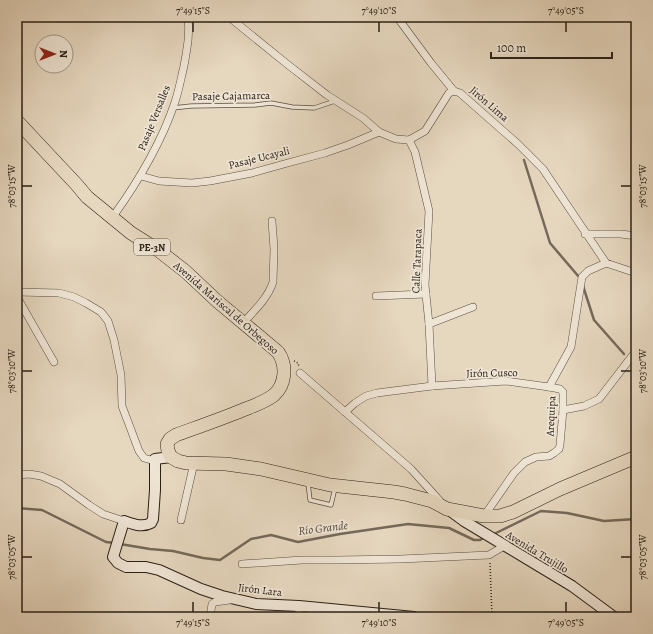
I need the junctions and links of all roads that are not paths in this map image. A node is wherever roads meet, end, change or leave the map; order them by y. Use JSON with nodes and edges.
{"nodes":[{"id":1,"x":188,"y":17,"type":"edge"},
{"id":2,"x":229,"y":17,"type":"edge"},
{"id":3,"x":396,"y":17,"type":"edge"},
{"id":4,"x":454,"y":91,"type":"junction"},
{"id":5,"x":336,"y":101,"type":"junction"},
{"id":6,"x":173,"y":108,"type":"junction"},
{"id":7,"x":17,"y":121,"type":"edge"},
{"id":8,"x":379,"y":132,"type":"junction"},
{"id":9,"x":409,"y":140,"type":"junction"},
{"id":10,"x":140,"y":176,"type":"junction"},
{"id":11,"x":112,"y":218,"type":"junction"},
{"id":12,"x":272,"y":222,"type":"dead end"},
{"id":13,"x":585,"y":234,"type":"junction"},
{"id":14,"x":636,"y":236,"type":"edge"},
{"id":15,"x":606,"y":263,"type":"junction"},
{"id":16,"x":636,"y":273,"type":"edge"},
{"id":17,"x":17,"y":292,"type":"edge"},
{"id":18,"x":426,"y":294,"type":"junction"},
{"id":19,"x":376,"y":296,"type":"dead end"},
{"id":20,"x":17,"y":297,"type":"edge"},
{"id":21,"x":473,"y":307,"type":"dead end"},
{"id":22,"x":243,"y":323,"type":"junction"},
{"id":23,"x":429,"y":324,"type":"junction"},
{"id":24,"x":636,"y":351,"type":"edge"},
{"id":25,"x":54,"y":362,"type":"dead end"},
{"id":26,"x":300,"y":373,"type":"dead end"},
{"id":27,"x":432,"y":386,"type":"junction"},
{"id":28,"x":549,"y":386,"type":"junction"},
{"id":29,"x":563,"y":410,"type":"junction"},
{"id":30,"x":345,"y":412,"type":"junction"},
{"id":31,"x":171,"y":457,"type":"junction"},
{"id":32,"x":636,"y":457,"type":"edge"},
{"id":33,"x":155,"y":459,"type":"junction"},
{"id":34,"x":194,"y":463,"type":"junction"},
{"id":35,"x":17,"y":474,"type":"edge"},
{"id":36,"x":308,"y":480,"type":"junction"},
{"id":37,"x":336,"y":486,"type":"junction"},
{"id":38,"x":447,"y":509,"type":"junction"},
{"id":39,"x":484,"y":516,"type":"junction"},
{"id":40,"x":181,"y":520,"type":"dead end"},
{"id":41,"x":123,"y":524,"type":"junction"},
{"id":42,"x":503,"y":545,"type":"junction"},
{"id":43,"x":242,"y":564,"type":"dead end"},
{"id":44,"x":233,"y":599,"type":"junction"},
{"id":45,"x":299,"y":606,"type":"junction"},
{"id":46,"x":399,"y":616,"type":"edge"},
{"id":47,"x":210,"y":617,"type":"edge"},
{"id":48,"x":299,"y":617,"type":"edge"},
{"id":49,"x":414,"y":617,"type":"edge"},
{"id":50,"x":614,"y":617,"type":"edge"}],
"edges":[{"from":1,"to":6,"type":"street","name":"Pasaje Versalles"},
{"from":2,"to":5,"type":"street"},
{"from":3,"to":4,"type":"street"},
{"from":4,"to":9,"type":"street","name":"Jirón Lima"},
{"from":4,"to":13,"type":"street","name":"Jirón Lima"},
{"from":5,"to":6,"type":"lane","name":"Pasaje Cajamarca"},
{"from":5,"to":8,"type":"street"},
{"from":6,"to":10,"type":"street","name":"Pasaje Versalles"},
{"from":7,"to":11,"type":"highway","name":"Avenida Mariscal de Orbegoso","number":"PE-3N"},
{"from":8,"to":9,"type":"street"},
{"from":8,"to":10,"type":"street","name":"Pasaje Ucayali"},
{"from":9,"to":18,"type":"street","name":"Calle Tarapaca"},
{"from":10,"to":11,"type":"street","name":"Pasaje Versalles"},
{"from":11,"to":22,"type":"highway","name":"Avenida Mariscal de Orbegoso","number":"PE-3N"},
{"from":12,"to":22,"type":"street"},
{"from":13,"to":14,"type":"street"},
{"from":13,"to":15,"type":"street","name":"Jirón Lima"},
{"from":15,"to":16,"type":"street"},
{"from":15,"to":28,"type":"street"},
{"from":17,"to":33,"type":"street"},
{"from":18,"to":19,"type":"street"},
{"from":18,"to":23,"type":"street","name":"Calle Tarapaca"},
{"from":20,"to":25,"type":"street"},
{"from":21,"to":23,"type":"street"},
{"from":22,"to":31,"type":"highway","name":"Avenida Mariscal de Orbegoso","number":"PE-3N"},
{"from":23,"to":27,"type":"street","name":"Calle Tarapaca"},
{"from":24,"to":29,"type":"street"},
{"from":26,"to":30,"type":"street"},
{"from":27,"to":28,"type":"street","name":"Jirón Cusco"},
{"from":27,"to":30,"type":"street","name":"Jirón Cusco"},
{"from":28,"to":29,"type":"street","name":"Arequipa"},
{"from":29,"to":39,"type":"street","name":"Arequipa"},
{"from":30,"to":38,"type":"street"},
{"from":31,"to":33,"type":"street"},
{"from":31,"to":34,"type":"highway"},
{"from":32,"to":39,"type":"highway"},
{"from":33,"to":41,"type":"street"},
{"from":34,"to":36,"type":"highway"},
{"from":34,"to":40,"type":"street"},
{"from":35,"to":41,"type":"street"},
{"from":36,"to":37,"type":"highway"},
{"from":36,"to":37,"type":"lane"},
{"from":37,"to":38,"type":"highway"},
{"from":38,"to":39,"type":"highway"},
{"from":38,"to":42,"type":"street","name":"Avenida Trujillo"},
{"from":41,"to":44,"type":"street","name":"Jirón Lara"},
{"from":42,"to":43,"type":"street"},
{"from":42,"to":50,"type":"street","name":"Avenida Trujillo"},
{"from":44,"to":45,"type":"street","name":"Jirón Lara"},
{"from":44,"to":47,"type":"street"},
{"from":45,"to":46,"type":"street","name":"Jirón Lara"},
{"from":45,"to":48,"type":"street"},
{"from":46,"to":49,"type":"street","name":"Jirón Lara"}]}
